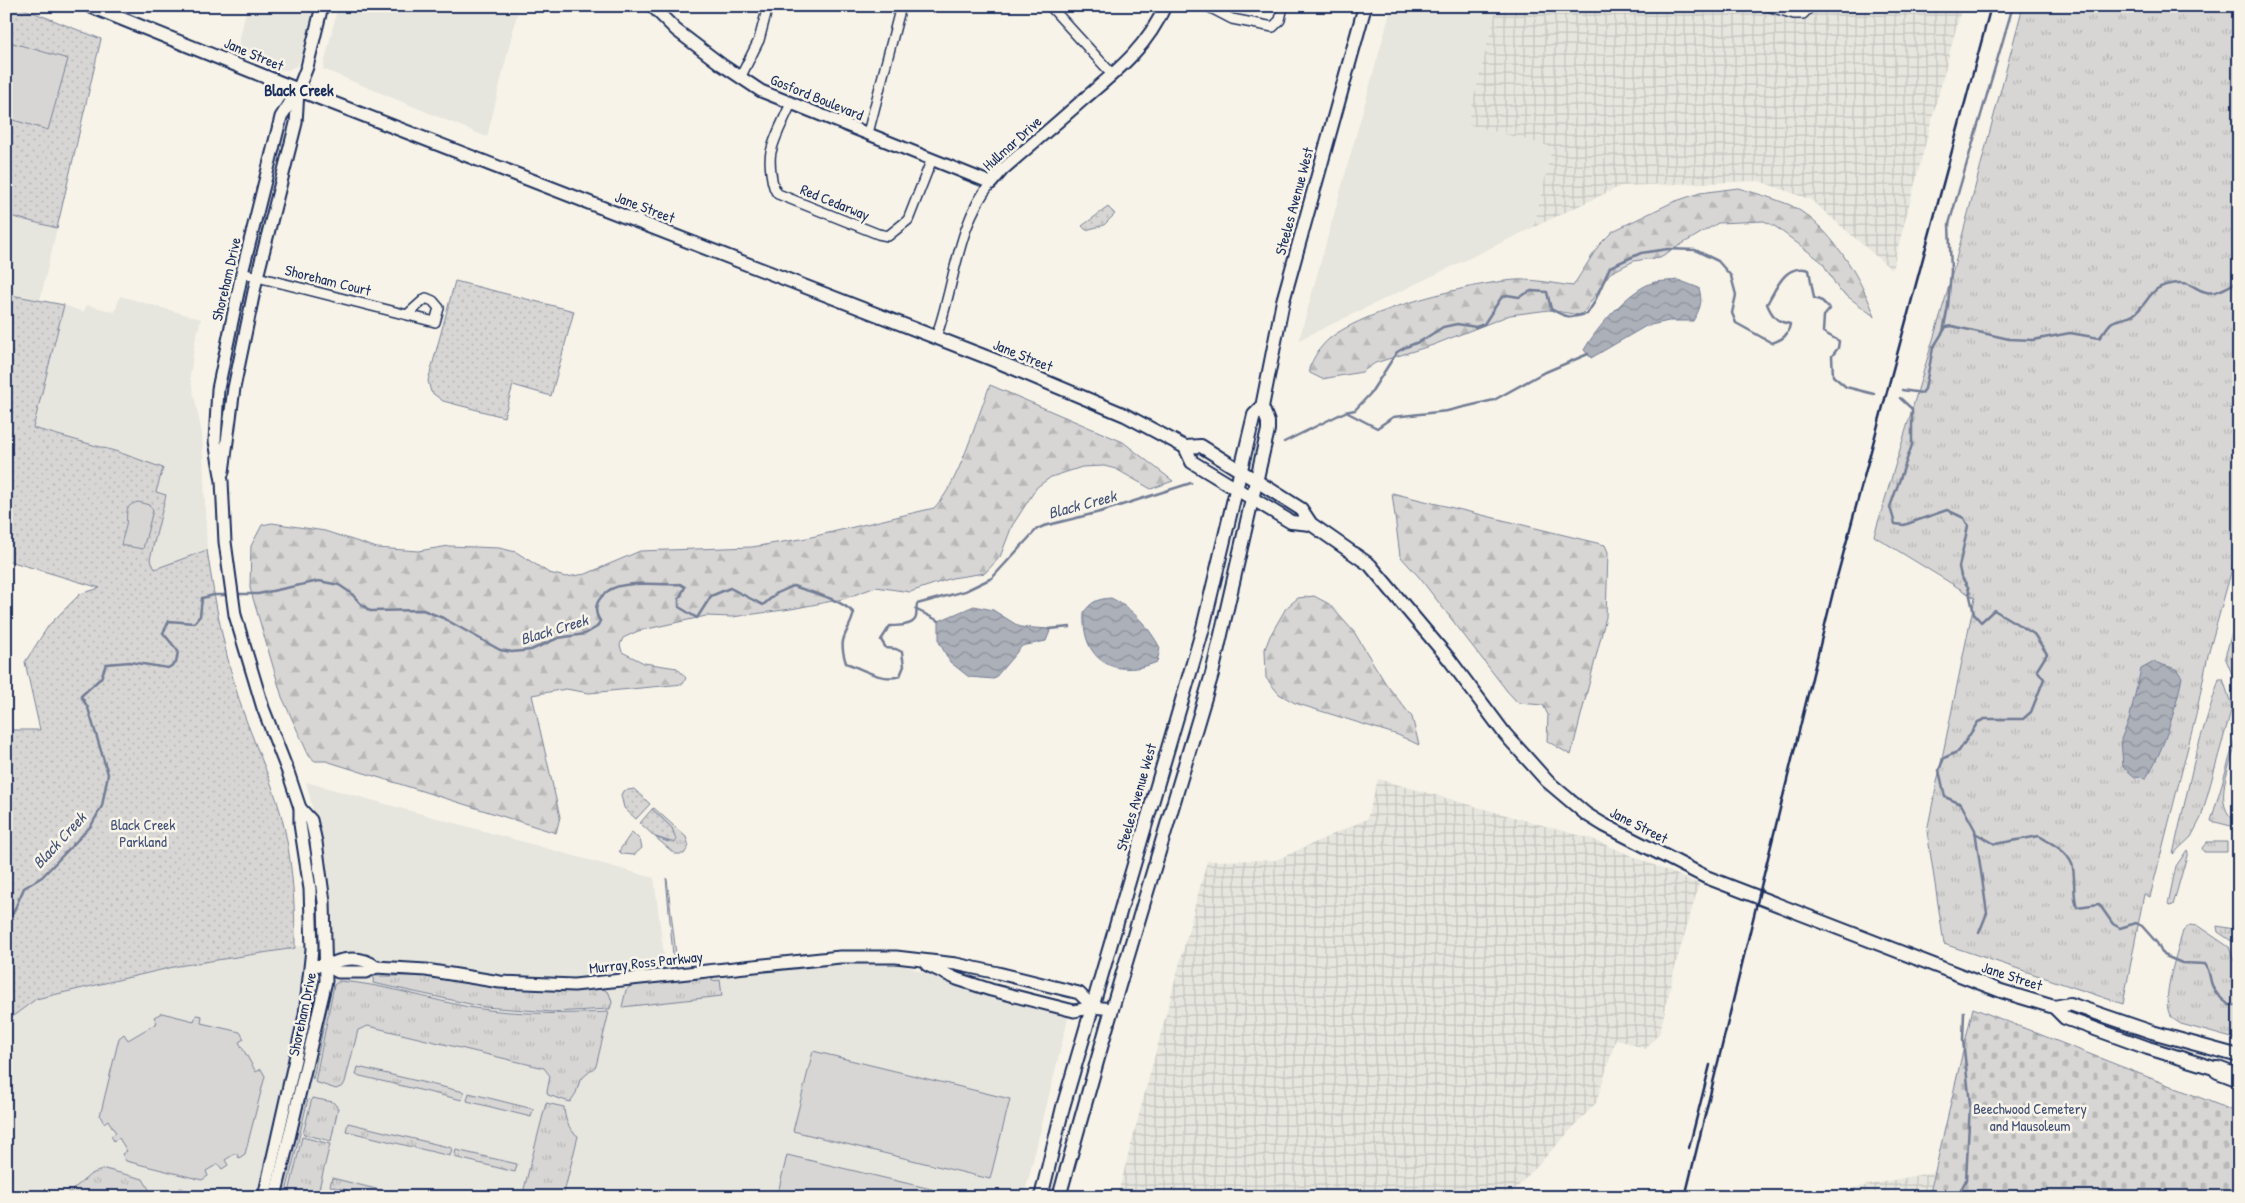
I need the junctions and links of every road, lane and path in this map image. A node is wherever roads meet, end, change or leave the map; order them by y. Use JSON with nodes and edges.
{"nodes":[{"id":1,"x":90,"y":6,"type":"edge"},
{"id":2,"x":322,"y":6,"type":"edge"},
{"id":3,"x":652,"y":6,"type":"edge"},
{"id":4,"x":768,"y":6,"type":"edge"},
{"id":5,"x":901,"y":6,"type":"edge"},
{"id":6,"x":1050,"y":6,"type":"edge"},
{"id":7,"x":1165,"y":6,"type":"edge"},
{"id":8,"x":1207,"y":6,"type":"edge"},
{"id":9,"x":1283,"y":6,"type":"edge"},
{"id":10,"x":1365,"y":6,"type":"edge"},
{"id":11,"x":1768,"y":6,"type":"edge"},
{"id":12,"x":1811,"y":6,"type":"edge"},
{"id":13,"x":1112,"y":74,"type":"junction"},
{"id":14,"x":740,"y":78,"type":"junction"},
{"id":15,"x":298,"y":90,"type":"junction"},
{"id":16,"x":791,"y":103,"type":"junction"},
{"id":17,"x":868,"y":133,"type":"junction"},
{"id":18,"x":932,"y":159,"type":"junction"},
{"id":19,"x":990,"y":183,"type":"junction"},
{"id":20,"x":242,"y":273,"type":"junction"},
{"id":21,"x":257,"y":277,"type":"junction"},
{"id":22,"x":408,"y":314,"type":"dead end"},
{"id":23,"x":936,"y":338,"type":"junction"},
{"id":24,"x":1262,"y":407,"type":"junction"},
{"id":25,"x":1184,"y":447,"type":"junction"},
{"id":26,"x":1240,"y":471,"type":"junction"},
{"id":27,"x":222,"y":481,"type":"junction"},
{"id":28,"x":1256,"y":481,"type":"junction"},
{"id":29,"x":1236,"y":489,"type":"junction"},
{"id":30,"x":1252,"y":499,"type":"junction"},
{"id":31,"x":1311,"y":524,"type":"junction"},
{"id":32,"x":300,"y":808,"type":"junction"},
{"id":33,"x":1145,"y":822,"type":"junction"},
{"id":34,"x":1164,"y":828,"type":"junction"},
{"id":35,"x":918,"y":961,"type":"junction"},
{"id":36,"x":311,"y":965,"type":"junction"},
{"id":37,"x":327,"y":966,"type":"junction"},
{"id":38,"x":1093,"y":1007,"type":"junction"},
{"id":39,"x":2054,"y":1007,"type":"junction"},
{"id":40,"x":1112,"y":1008,"type":"junction"},
{"id":41,"x":2239,"y":1056,"type":"edge"},
{"id":42,"x":2218,"y":1070,"type":"joint"},
{"id":43,"x":2239,"y":1077,"type":"edge"},
{"id":44,"x":264,"y":1197,"type":"edge"},
{"id":45,"x":275,"y":1197,"type":"edge"},
{"id":46,"x":1041,"y":1197,"type":"edge"},
{"id":47,"x":1059,"y":1197,"type":"edge"}],
"edges":[{"from":1,"to":15,"type":"main road","name":"Jane Street"},
{"from":2,"to":15,"type":"street","name":"Shoreham Drive"},
{"from":3,"to":14,"type":"street","name":"Gosford Boulevard"},
{"from":4,"to":14,"type":"street"},
{"from":5,"to":17,"type":"street"},
{"from":6,"to":13,"type":"street"},
{"from":7,"to":13,"type":"street","name":"Hullmar Drive"},
{"from":8,"to":9,"type":"street"},
{"from":10,"to":24,"type":"main road","name":"Steeles Avenue West"},
{"from":11,"to":12,"type":"street"},
{"from":13,"to":19,"type":"street","name":"Hullmar Drive"},
{"from":14,"to":16,"type":"street","name":"Gosford Boulevard"},
{"from":15,"to":20,"type":"street","name":"Shoreham Drive"},
{"from":15,"to":21,"type":"street","name":"Shoreham Drive"},
{"from":15,"to":23,"type":"main road","name":"Jane Street"},
{"from":16,"to":17,"type":"street","name":"Gosford Boulevard"},
{"from":16,"to":18,"type":"street","name":"Red Cedarway"},
{"from":17,"to":18,"type":"street","name":"Gosford Boulevard"},
{"from":18,"to":19,"type":"street","name":"Gosford Boulevard"},
{"from":19,"to":23,"type":"street","name":"Hullmar Drive"},
{"from":20,"to":21,"type":"street","name":"Shoreham Court"},
{"from":20,"to":27,"type":"street","name":"Shoreham Drive"},
{"from":21,"to":22,"type":"street","name":"Shoreham Court"},
{"from":21,"to":27,"type":"street","name":"Shoreham Drive"},
{"from":23,"to":25,"type":"main road","name":"Jane Street"},
{"from":24,"to":26,"type":"main road","name":"Steeles Avenue West"},
{"from":24,"to":28,"type":"main road","name":"Steeles Avenue West"},
{"from":25,"to":26,"type":"main road","name":"Jane Street"},
{"from":25,"to":29,"type":"main road","name":"Jane Street"},
{"from":26,"to":28,"type":"main road","name":"Jane Street"},
{"from":26,"to":29,"type":"main road","name":"Steeles Avenue West"},
{"from":27,"to":32,"type":"street","name":"Shoreham Drive"},
{"from":28,"to":30,"type":"main road","name":"Steeles Avenue West"},
{"from":28,"to":31,"type":"main road","name":"Jane Street"},
{"from":29,"to":30,"type":"main road","name":"Jane Street"},
{"from":29,"to":33,"type":"main road","name":"Steeles Avenue West"},
{"from":30,"to":31,"type":"main road","name":"Jane Street"},
{"from":30,"to":34,"type":"main road","name":"Steeles Avenue West"},
{"from":31,"to":39,"type":"main road","name":"Jane Street"},
{"from":32,"to":36,"type":"street","name":"Shoreham Drive"},
{"from":32,"to":37,"type":"street","name":"Shoreham Drive"},
{"from":33,"to":34,"type":"main road"},
{"from":33,"to":38,"type":"main road","name":"Steeles Avenue West"},
{"from":34,"to":40,"type":"main road","name":"Steeles Avenue West"},
{"from":35,"to":37,"type":"street","name":"Murray Ross Parkway"},
{"from":35,"to":38,"type":"street","name":"Murray Ross Parkway"},
{"from":35,"to":38,"type":"street","name":"Murray Ross Parkway"},
{"from":36,"to":37,"type":"street","name":"Murray Ross Parkway"},
{"from":36,"to":44,"type":"street","name":"Shoreham Drive"},
{"from":37,"to":45,"type":"street","name":"Shoreham Drive"},
{"from":38,"to":40,"type":"street","name":"Murray Ross Parkway"},
{"from":38,"to":46,"type":"main road","name":"Steeles Avenue West"},
{"from":39,"to":41,"type":"main road","name":"Jane Street"},
{"from":39,"to":42,"type":"main road","name":"Jane Street"},
{"from":40,"to":47,"type":"main road","name":"Steeles Avenue West"},
{"from":42,"to":43,"type":"highway"}]}
